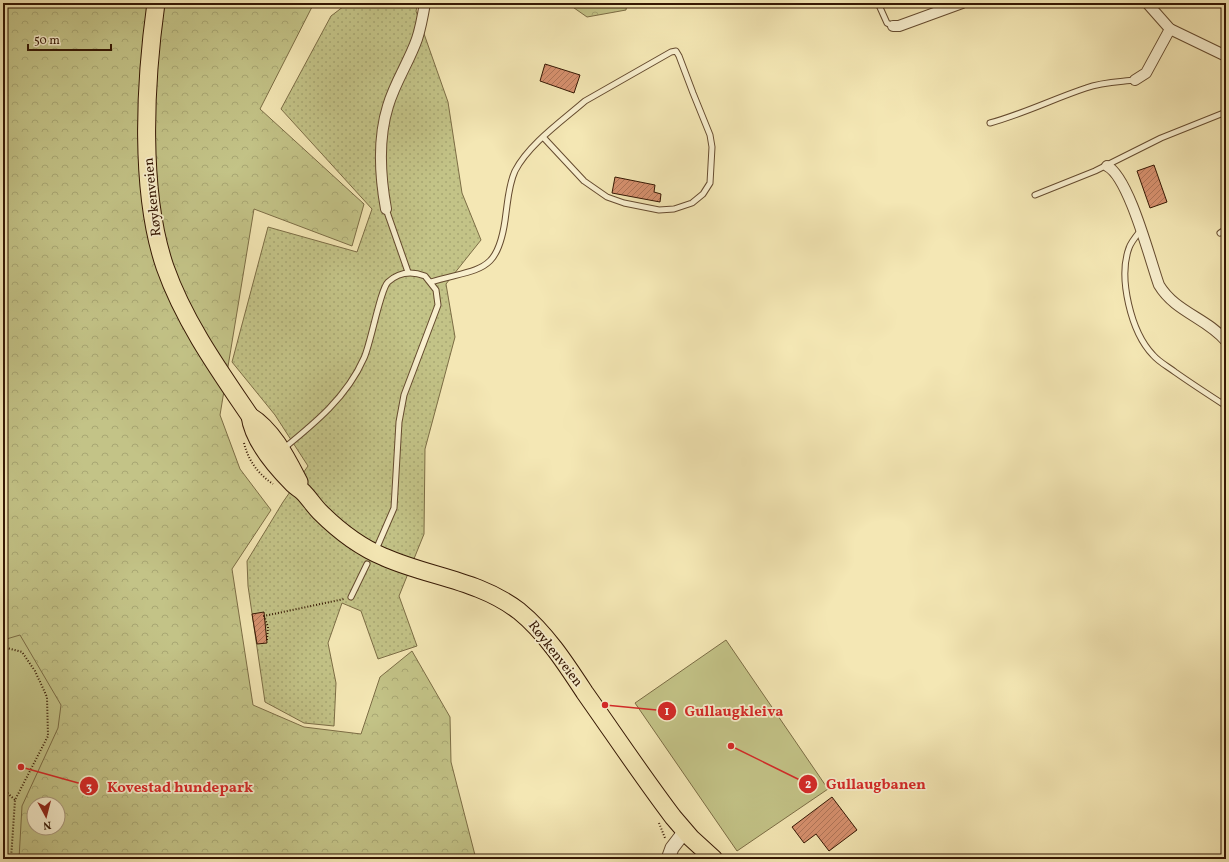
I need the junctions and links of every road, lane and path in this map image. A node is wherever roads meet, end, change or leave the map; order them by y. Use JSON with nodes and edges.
{"nodes":[{"id":1,"x":156,"y":3,"type":"edge"},
{"id":2,"x":425,"y":3,"type":"edge"},
{"id":3,"x":878,"y":3,"type":"edge"},
{"id":4,"x":962,"y":3,"type":"edge"},
{"id":5,"x":1147,"y":3,"type":"edge"},
{"id":6,"x":892,"y":26,"type":"joint"},
{"id":7,"x":1170,"y":29,"type":"junction"},
{"id":8,"x":1226,"y":56,"type":"edge"},
{"id":9,"x":1135,"y":80,"type":"joint"},
{"id":10,"x":1226,"y":112,"type":"edge"},
{"id":11,"x":990,"y":123,"type":"dead end"},
{"id":12,"x":543,"y":137,"type":"junction"},
{"id":13,"x":1107,"y":166,"type":"junction"},
{"id":14,"x":1035,"y":195,"type":"dead end"},
{"id":15,"x":386,"y":208,"type":"joint"},
{"id":16,"x":1226,"y":229,"type":"edge"},
{"id":17,"x":1141,"y":230,"type":"junction"},
{"id":18,"x":1220,"y":234,"type":"dead end"},
{"id":19,"x":408,"y":272,"type":"junction"},
{"id":20,"x":431,"y":282,"type":"junction"},
{"id":21,"x":1226,"y":341,"type":"edge"},
{"id":22,"x":1226,"y":406,"type":"edge"},
{"id":23,"x":243,"y":439,"type":"dead end"},
{"id":24,"x":276,"y":454,"type":"junction"},
{"id":25,"x":278,"y":488,"type":"dead end"},
{"id":26,"x":378,"y":545,"type":"dead end"},
{"id":27,"x":367,"y":564,"type":"dead end"},
{"id":28,"x":351,"y":597,"type":"joint"},
{"id":29,"x":267,"y":640,"type":"dead end"},
{"id":30,"x":3,"y":647,"type":"edge"},
{"id":31,"x":3,"y":788,"type":"edge"},
{"id":32,"x":15,"y":800,"type":"junction"},
{"id":33,"x":658,"y":821,"type":"dead end"},
{"id":34,"x":685,"y":831,"type":"junction"},
{"id":35,"x":666,"y":842,"type":"dead end"},
{"id":36,"x":673,"y":857,"type":"edge"},
{"id":37,"x":11,"y":859,"type":"edge"},
{"id":38,"x":691,"y":859,"type":"edge"},
{"id":39,"x":714,"y":859,"type":"edge"}],
"edges":[{"from":1,"to":24,"type":"highway","name":"Røykenveien"},
{"from":2,"to":15,"type":"street"},
{"from":3,"to":6,"type":"lane"},
{"from":4,"to":6,"type":"street"},
{"from":5,"to":7,"type":"street"},
{"from":7,"to":8,"type":"street"},
{"from":7,"to":9,"type":"street"},
{"from":9,"to":11,"type":"lane"},
{"from":10,"to":13,"type":"lane"},
{"from":12,"to":12,"type":"lane"},
{"from":12,"to":20,"type":"lane"},
{"from":13,"to":14,"type":"lane"},
{"from":13,"to":17,"type":"street"},
{"from":15,"to":19,"type":"lane"},
{"from":16,"to":18,"type":"lane"},
{"from":17,"to":21,"type":"street"},
{"from":17,"to":22,"type":"lane"},
{"from":19,"to":20,"type":"lane"},
{"from":19,"to":24,"type":"lane"},
{"from":20,"to":26,"type":"lane"},
{"from":23,"to":25,"type":"path"},
{"from":24,"to":34,"type":"highway","name":"Røykenveien"},
{"from":27,"to":28,"type":"lane"},
{"from":28,"to":29,"type":"path"},
{"from":30,"to":32,"type":"path"},
{"from":31,"to":32,"type":"path"},
{"from":32,"to":37,"type":"path"},
{"from":33,"to":35,"type":"path"},
{"from":34,"to":36,"type":"street"},
{"from":34,"to":39,"type":"highway","name":"Røykenveien"},
{"from":36,"to":38,"type":"path"}]}
